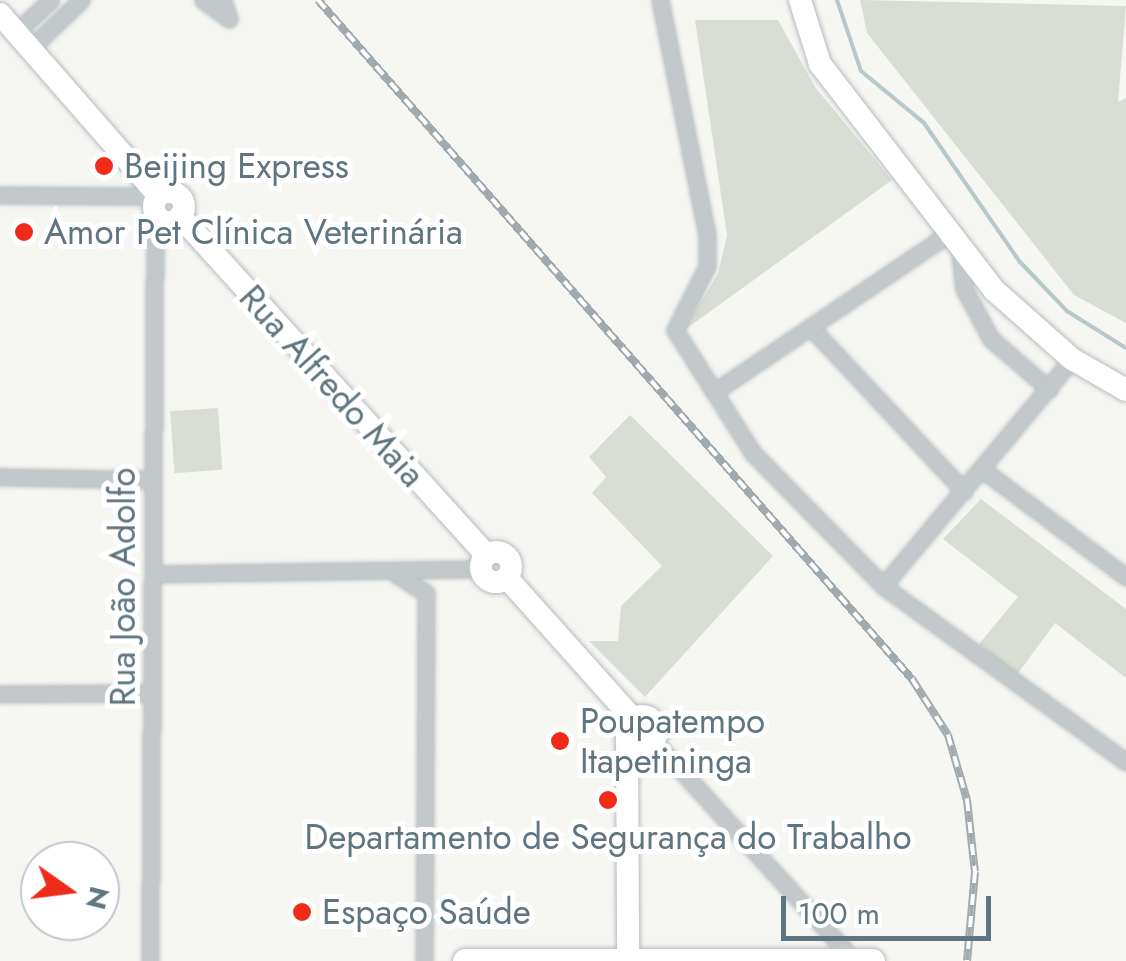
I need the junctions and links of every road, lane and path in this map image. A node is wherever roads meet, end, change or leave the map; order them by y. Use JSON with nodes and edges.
{"nodes":[{"id":1,"x":51,"y":0,"type":"edge"},
{"id":2,"x":82,"y":0,"type":"edge"},
{"id":3,"x":203,"y":0,"type":"edge"},
{"id":4,"x":224,"y":0,"type":"edge"},
{"id":5,"x":660,"y":0,"type":"edge"},
{"id":6,"x":800,"y":0,"type":"edge"},
{"id":7,"x":15,"y":32,"type":"edge"},
{"id":8,"x":0,"y":195,"type":"edge"},
{"id":9,"x":157,"y":202,"type":"junction"},
{"id":10,"x":954,"y":240,"type":"junction"},
{"id":11,"x":815,"y":332,"type":"junction"},
{"id":12,"x":1072,"y":360,"type":"junction"},
{"id":13,"x":1049,"y":389,"type":"junction"},
{"id":14,"x":1126,"y":390,"type":"edge"},
{"id":15,"x":714,"y":392,"type":"junction"},
{"id":16,"x":983,"y":470,"type":"junction"},
{"id":17,"x":0,"y":477,"type":"edge"},
{"id":18,"x":154,"y":480,"type":"junction"},
{"id":19,"x":964,"y":491,"type":"junction"},
{"id":20,"x":483,"y":562,"type":"junction"},
{"id":21,"x":453,"y":571,"type":"junction"},
{"id":22,"x":153,"y":574,"type":"junction"},
{"id":23,"x":396,"y":575,"type":"junction"},
{"id":24,"x":1126,"y":577,"type":"edge"},
{"id":25,"x":883,"y":586,"type":"junction"},
{"id":26,"x":427,"y":605,"type":"junction"},
{"id":27,"x":152,"y":693,"type":"junction"},
{"id":28,"x":0,"y":694,"type":"edge"},
{"id":29,"x":630,"y":726,"type":"junction"},
{"id":30,"x":654,"y":741,"type":"joint"},
{"id":31,"x":1126,"y":762,"type":"edge"},
{"id":32,"x":628,"y":959,"type":"edge"},
{"id":33,"x":763,"y":960,"type":"edge"},
{"id":34,"x":860,"y":960,"type":"edge"},
{"id":35,"x":150,"y":961,"type":"edge"},
{"id":36,"x":424,"y":961,"type":"edge"},
{"id":37,"x":465,"y":961,"type":"edge"}],
"edges":[{"from":1,"to":7,"type":"street"},
{"from":2,"to":7,"type":"street"},
{"from":3,"to":4,"type":"street"},
{"from":5,"to":15,"type":"street"},
{"from":6,"to":10,"type":"main road"},
{"from":7,"to":9,"type":"main road"},
{"from":8,"to":9,"type":"street"},
{"from":9,"to":18,"type":"street","name":"Rua João Adolfo"},
{"from":9,"to":20,"type":"main road","name":"Rua Alfredo Maia"},
{"from":10,"to":11,"type":"street"},
{"from":10,"to":12,"type":"main road"},
{"from":10,"to":13,"type":"street"},
{"from":11,"to":15,"type":"street"},
{"from":11,"to":19,"type":"street"},
{"from":12,"to":13,"type":"street"},
{"from":12,"to":14,"type":"main road"},
{"from":13,"to":16,"type":"street"},
{"from":15,"to":25,"type":"street"},
{"from":16,"to":19,"type":"street"},
{"from":16,"to":24,"type":"street"},
{"from":17,"to":18,"type":"street"},
{"from":18,"to":22,"type":"street","name":"Rua João Adolfo"},
{"from":19,"to":25,"type":"street"},
{"from":20,"to":21,"type":"street"},
{"from":20,"to":29,"type":"main road","name":"Rua Alfredo Maia"},
{"from":21,"to":23,"type":"street"},
{"from":21,"to":26,"type":"street"},
{"from":22,"to":23,"type":"street"},
{"from":22,"to":27,"type":"street","name":"Rua João Adolfo"},
{"from":23,"to":26,"type":"street"},
{"from":25,"to":31,"type":"street"},
{"from":26,"to":36,"type":"street"},
{"from":27,"to":28,"type":"street"},
{"from":27,"to":35,"type":"street","name":"Rua João Adolfo"},
{"from":29,"to":30,"type":"main road"},
{"from":29,"to":32,"type":"main road"},
{"from":30,"to":34,"type":"street"},
{"from":32,"to":33,"type":"main road"},
{"from":32,"to":37,"type":"main road"},
{"from":33,"to":34,"type":"main road"}]}
